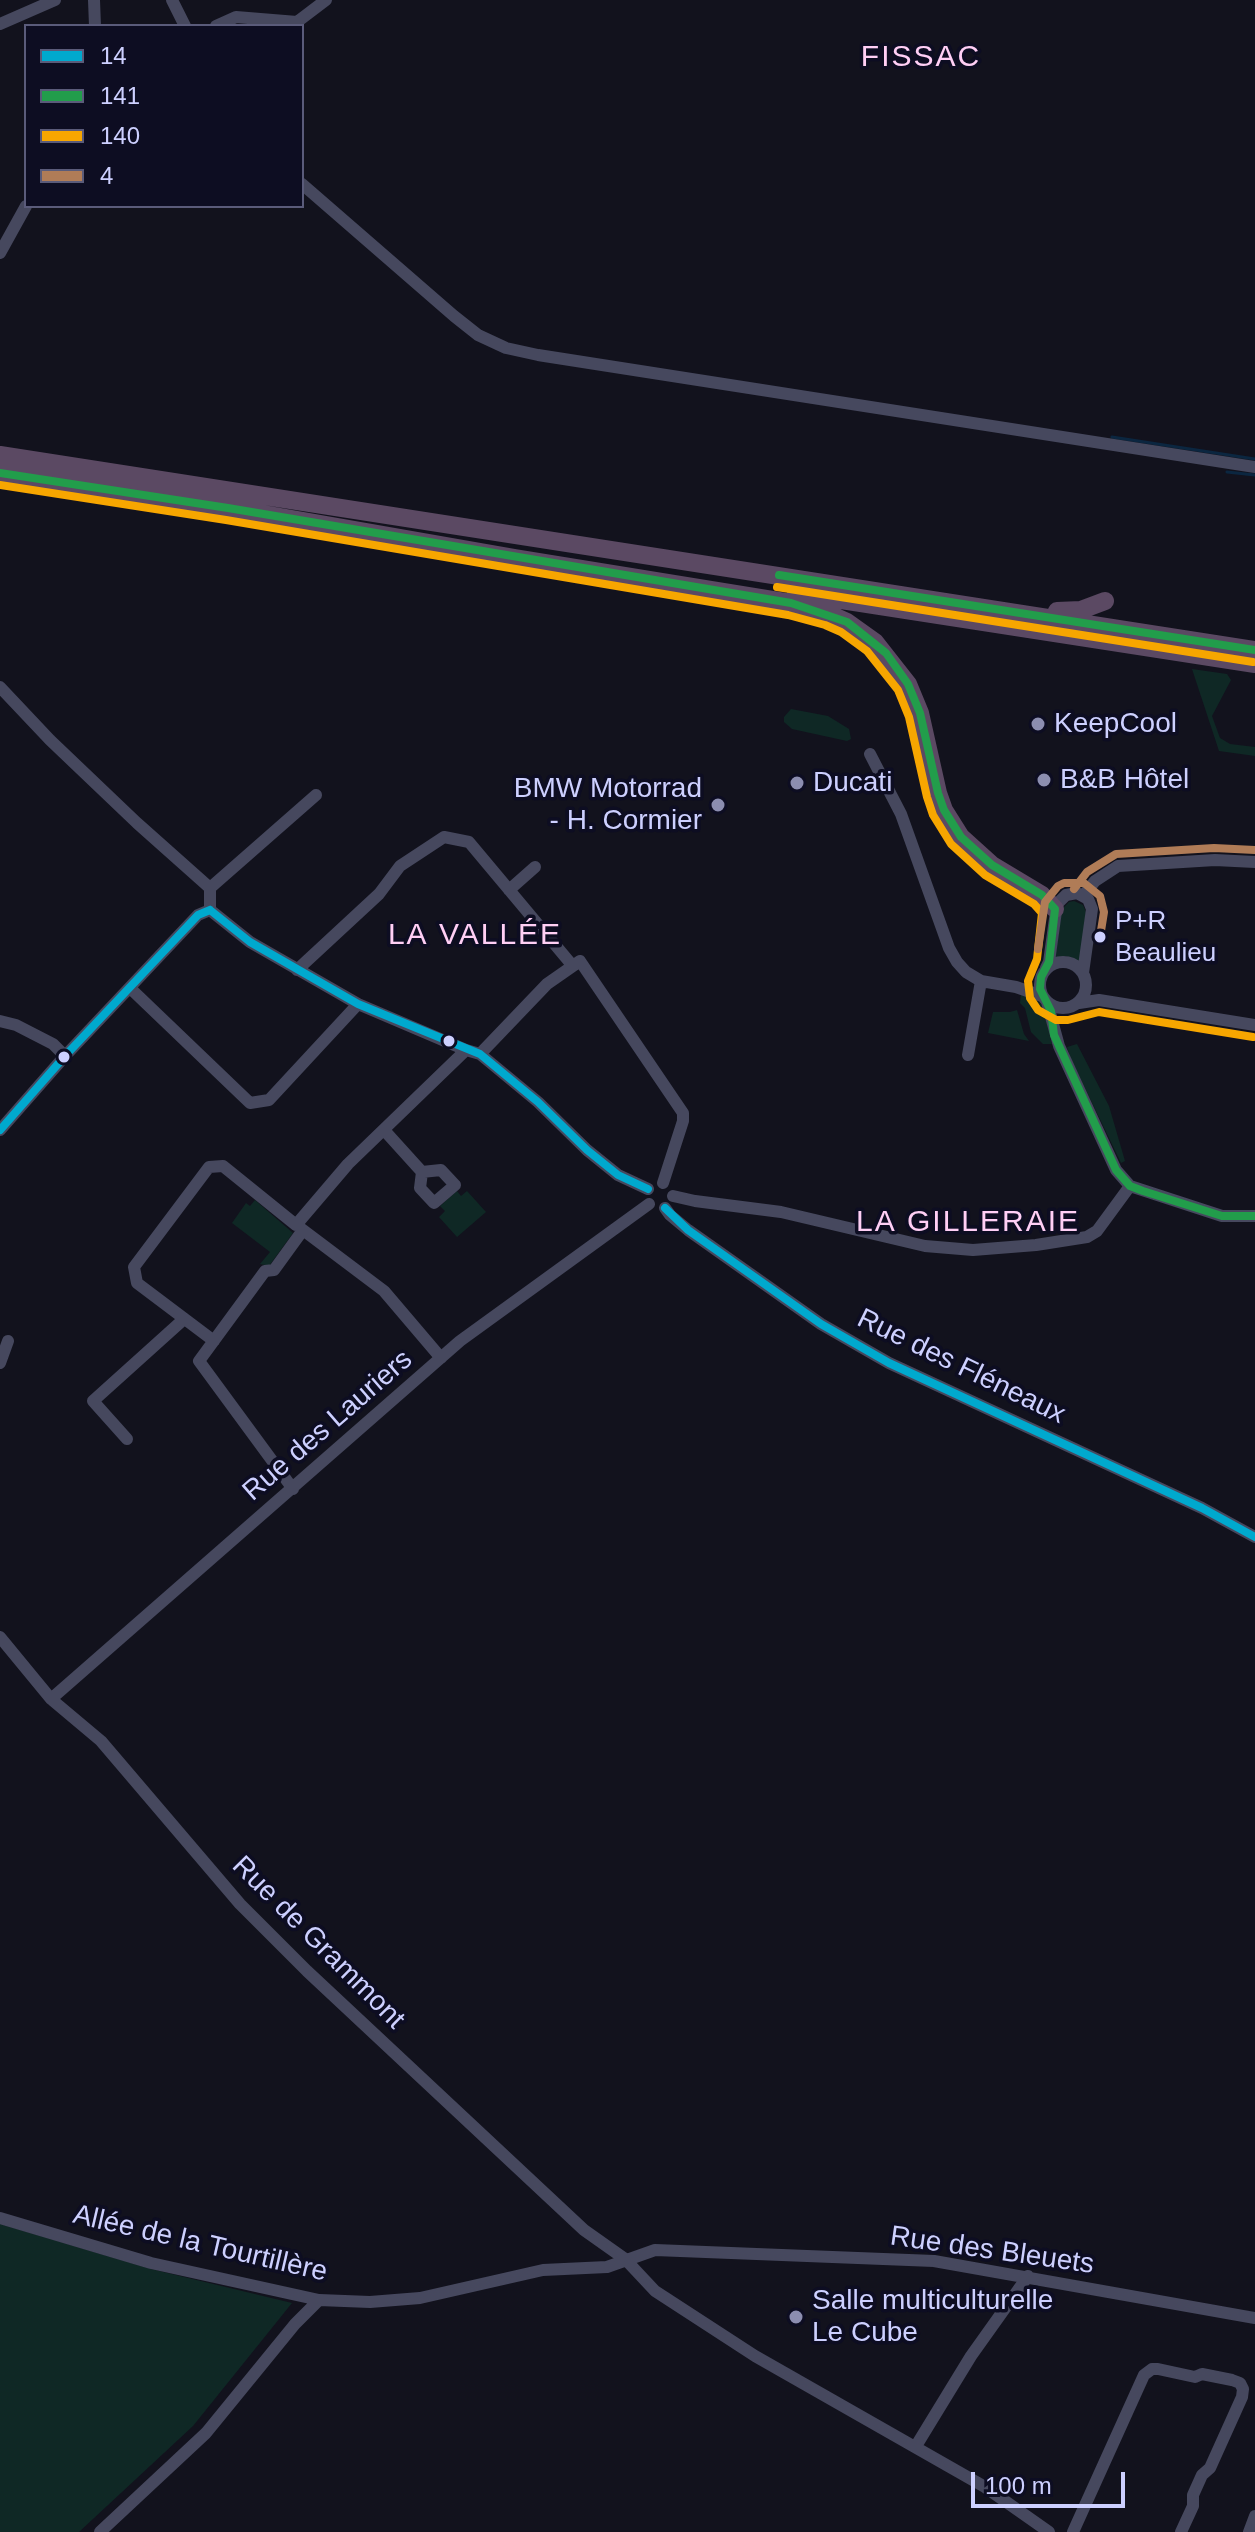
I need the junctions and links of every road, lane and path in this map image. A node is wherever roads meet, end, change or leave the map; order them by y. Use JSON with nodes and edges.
{"nodes":[{"id":1,"x":55,"y":0,"type":"edge"},
{"id":2,"x":94,"y":0,"type":"edge"},
{"id":3,"x":172,"y":0,"type":"edge"},
{"id":4,"x":326,"y":0,"type":"edge"},
{"id":5,"x":0,"y":24,"type":"edge"},
{"id":6,"x":95,"y":24,"type":"edge"},
{"id":7,"x":184,"y":24,"type":"edge"},
{"id":8,"x":220,"y":24,"type":"edge"},
{"id":9,"x":304,"y":186,"type":"edge"},
{"id":10,"x":25,"y":208,"type":"edge"},
{"id":11,"x":0,"y":253,"type":"edge"},
{"id":12,"x":0,"y":455,"type":"edge"},
{"id":13,"x":1255,"y":467,"type":"edge"},
{"id":14,"x":0,"y":473,"type":"edge"},
{"id":15,"x":319,"y":523,"type":"junction"},
{"id":16,"x":1105,"y":601,"type":"dead end"},
{"id":17,"x":1024,"y":613,"type":"junction"},
{"id":18,"x":1255,"y":650,"type":"edge"},
{"id":19,"x":1255,"y":664,"type":"edge"},
{"id":20,"x":0,"y":687,"type":"edge"},
{"id":21,"x":870,"y":754,"type":"dead end"},
{"id":22,"x":316,"y":795,"type":"dead end"},
{"id":23,"x":1255,"y":862,"type":"edge"},
{"id":24,"x":535,"y":867,"type":"dead end"},
{"id":25,"x":210,"y":888,"type":"junction"},
{"id":26,"x":509,"y":890,"type":"junction"},
{"id":27,"x":1083,"y":896,"type":"junction"},
{"id":28,"x":1055,"y":909,"type":"junction"},
{"id":29,"x":210,"y":910,"type":"junction"},
{"id":30,"x":572,"y":965,"type":"junction"},
{"id":31,"x":297,"y":970,"type":"junction"},
{"id":32,"x":1044,"y":973,"type":"junction"},
{"id":33,"x":1085,"y":978,"type":"junction"},
{"id":34,"x":981,"y":981,"type":"junction"},
{"id":35,"x":1016,"y":987,"type":"junction"},
{"id":36,"x":131,"y":989,"type":"junction"},
{"id":37,"x":1044,"y":999,"type":"junction"},
{"id":38,"x":358,"y":1004,"type":"junction"},
{"id":39,"x":1123,"y":1004,"type":"junction"},
{"id":40,"x":1074,"y":1005,"type":"junction"},
{"id":41,"x":0,"y":1021,"type":"edge"},
{"id":42,"x":1255,"y":1025,"type":"edge"},
{"id":43,"x":1059,"y":1046,"type":"junction"},
{"id":44,"x":466,"y":1050,"type":"junction"},
{"id":45,"x":480,"y":1054,"type":"junction"},
{"id":46,"x":968,"y":1055,"type":"dead end"},
{"id":47,"x":65,"y":1056,"type":"junction"},
{"id":48,"x":0,"y":1130,"type":"edge"},
{"id":49,"x":384,"y":1130,"type":"junction"},
{"id":50,"x":422,"y":1172,"type":"dead end"},
{"id":51,"x":663,"y":1183,"type":"junction"},
{"id":52,"x":1130,"y":1186,"type":"junction"},
{"id":53,"x":648,"y":1189,"type":"junction"},
{"id":54,"x":673,"y":1196,"type":"junction"},
{"id":55,"x":649,"y":1204,"type":"junction"},
{"id":56,"x":665,"y":1208,"type":"junction"},
{"id":57,"x":1255,"y":1216,"type":"edge"},
{"id":58,"x":300,"y":1228,"type":"junction"},
{"id":59,"x":184,"y":1319,"type":"junction"},
{"id":60,"x":8,"y":1341,"type":"dead end"},
{"id":61,"x":214,"y":1341,"type":"junction"},
{"id":62,"x":441,"y":1358,"type":"junction"},
{"id":63,"x":0,"y":1363,"type":"edge"},
{"id":64,"x":127,"y":1439,"type":"dead end"},
{"id":65,"x":293,"y":1489,"type":"junction"},
{"id":66,"x":1255,"y":1537,"type":"edge"},
{"id":67,"x":0,"y":1637,"type":"edge"},
{"id":68,"x":51,"y":1699,"type":"junction"},
{"id":69,"x":0,"y":2218,"type":"edge"},
{"id":70,"x":625,"y":2259,"type":"junction"},
{"id":71,"x":1028,"y":2276,"type":"junction"},
{"id":72,"x":319,"y":2300,"type":"junction"},
{"id":73,"x":1255,"y":2318,"type":"edge"},
{"id":74,"x":1249,"y":2383,"type":"edge"},
{"id":75,"x":916,"y":2446,"type":"junction"},
{"id":76,"x":1255,"y":2516,"type":"edge"},
{"id":77,"x":100,"y":2532,"type":"edge"},
{"id":78,"x":1049,"y":2532,"type":"edge"},
{"id":79,"x":1073,"y":2532,"type":"edge"},
{"id":80,"x":1181,"y":2532,"type":"edge"},
{"id":81,"x":1249,"y":2532,"type":"edge"}],
"edges":[{"from":1,"to":5,"type":"street"},
{"from":2,"to":6,"type":"street"},
{"from":3,"to":7,"type":"street"},
{"from":4,"to":8,"type":"street"},
{"from":9,"to":13,"type":"street"},
{"from":10,"to":11,"type":"street"},
{"from":12,"to":17,"type":"highway"},
{"from":14,"to":15,"type":"highway"},
{"from":15,"to":19,"type":"highway"},
{"from":15,"to":28,"type":"highway"},
{"from":16,"to":17,"type":"highway"},
{"from":17,"to":18,"type":"highway"},
{"from":20,"to":25,"type":"street"},
{"from":21,"to":34,"type":"street"},
{"from":22,"to":25,"type":"street"},
{"from":23,"to":27,"type":"street"},
{"from":24,"to":26,"type":"street"},
{"from":25,"to":29,"type":"street"},
{"from":26,"to":30,"type":"street"},
{"from":26,"to":31,"type":"street"},
{"from":27,"to":28,"type":"street"},
{"from":27,"to":33,"type":"street"},
{"from":28,"to":32,"type":"street"},
{"from":29,"to":31,"type":"street"},
{"from":29,"to":36,"type":"street"},
{"from":30,"to":45,"type":"street"},
{"from":30,"to":51,"type":"street"},
{"from":31,"to":38,"type":"street"},
{"from":32,"to":33,"type":"street"},
{"from":32,"to":35,"type":"street"},
{"from":32,"to":37,"type":"street"},
{"from":33,"to":39,"type":"street"},
{"from":33,"to":40,"type":"street"},
{"from":34,"to":35,"type":"street"},
{"from":34,"to":46,"type":"street"},
{"from":35,"to":37,"type":"street"},
{"from":36,"to":38,"type":"street"},
{"from":36,"to":47,"type":"street"},
{"from":37,"to":40,"type":"street"},
{"from":37,"to":43,"type":"street"},
{"from":38,"to":44,"type":"street"},
{"from":39,"to":40,"type":"street"},
{"from":39,"to":42,"type":"street"},
{"from":40,"to":43,"type":"street"},
{"from":41,"to":47,"type":"street"},
{"from":43,"to":52,"type":"street"},
{"from":44,"to":45,"type":"street"},
{"from":44,"to":49,"type":"street"},
{"from":45,"to":53,"type":"street"},
{"from":47,"to":48,"type":"street"},
{"from":49,"to":50,"type":"street"},
{"from":49,"to":58,"type":"street"},
{"from":51,"to":53,"type":"street"},
{"from":51,"to":54,"type":"street"},
{"from":52,"to":54,"type":"street"},
{"from":52,"to":57,"type":"street"},
{"from":53,"to":55,"type":"street"},
{"from":54,"to":56,"type":"street"},
{"from":55,"to":56,"type":"street"},
{"from":55,"to":62,"type":"street","name":"Rue des Lauriers"},
{"from":56,"to":66,"type":"street","name":"Rue des Fléneaux"},
{"from":58,"to":59,"type":"street"},
{"from":58,"to":61,"type":"street"},
{"from":58,"to":62,"type":"street"},
{"from":59,"to":61,"type":"street"},
{"from":59,"to":64,"type":"street"},
{"from":60,"to":63,"type":"street"},
{"from":61,"to":65,"type":"street"},
{"from":62,"to":65,"type":"street","name":"Rue des Lauriers"},
{"from":65,"to":68,"type":"street","name":"Rue des Lauriers"},
{"from":67,"to":68,"type":"street","name":"Rue de Grammont"},
{"from":68,"to":70,"type":"street","name":"Rue de Grammont"},
{"from":69,"to":72,"type":"street","name":"Allée de la Tourtillère"},
{"from":70,"to":71,"type":"street","name":"Rue des Bleuets"},
{"from":70,"to":72,"type":"street","name":"Allée de la Tourtillère"},
{"from":70,"to":75,"type":"street","name":"Rue de Grammont"},
{"from":71,"to":73,"type":"street","name":"Rue des Bleuets"},
{"from":71,"to":75,"type":"street"},
{"from":72,"to":77,"type":"street"},
{"from":74,"to":79,"type":"street"},
{"from":74,"to":80,"type":"street"},
{"from":75,"to":78,"type":"street","name":"Rue de Grammont"},
{"from":76,"to":81,"type":"street"}]}
